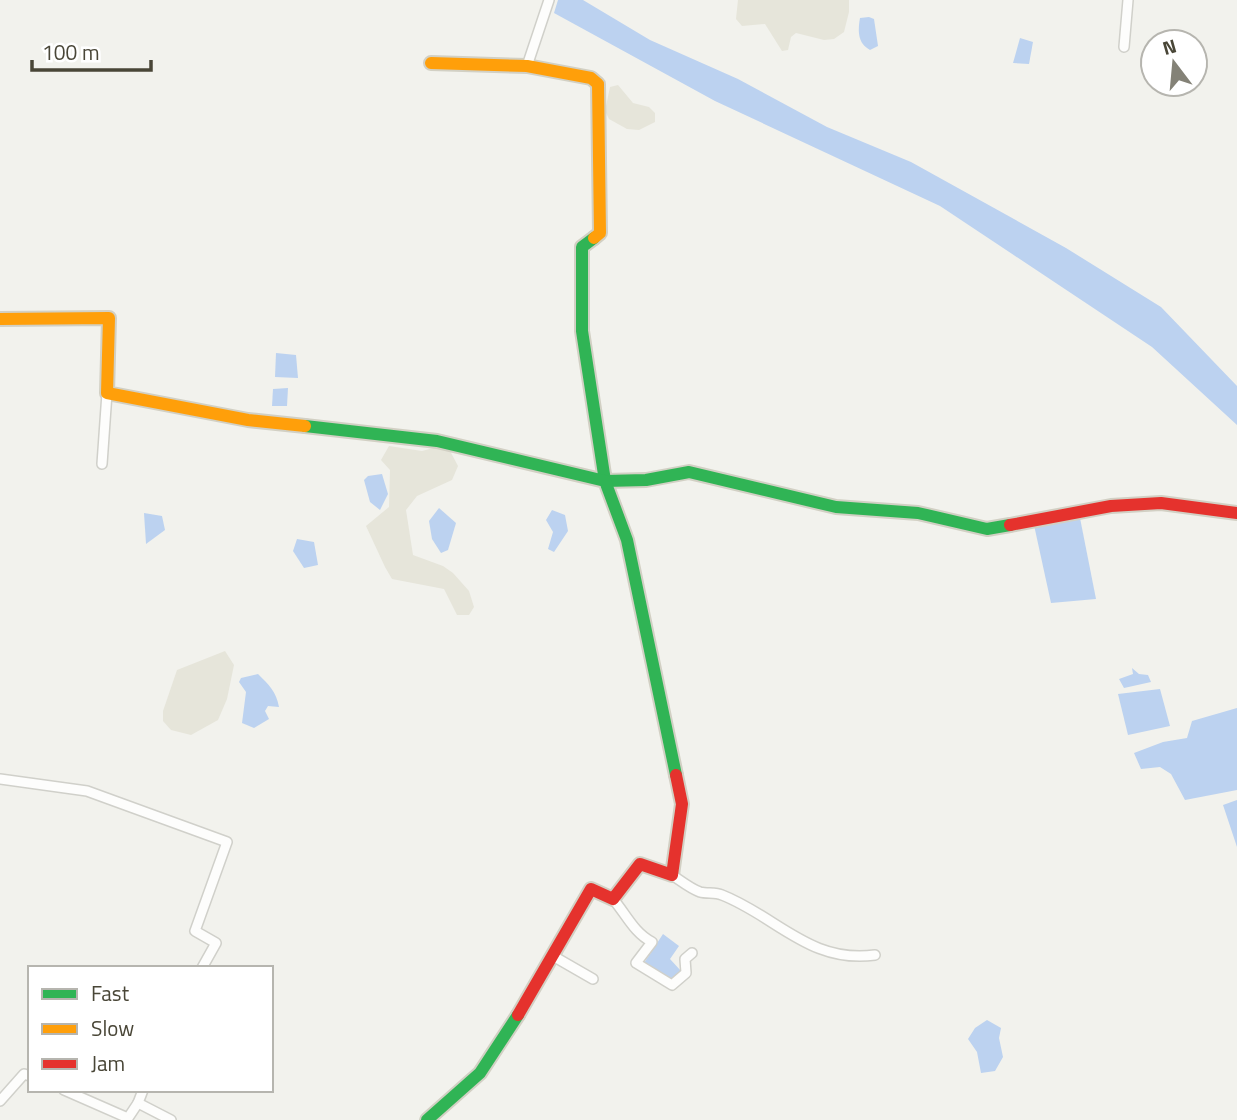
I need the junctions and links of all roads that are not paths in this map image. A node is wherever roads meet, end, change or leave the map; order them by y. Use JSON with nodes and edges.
{"nodes":[{"id":1,"x":549,"y":0,"type":"edge"},
{"id":2,"x":1128,"y":0,"type":"edge"},
{"id":3,"x":1124,"y":47,"type":"dead end"},
{"id":4,"x":431,"y":63,"type":"dead end"},
{"id":5,"x":527,"y":66,"type":"junction"},
{"id":6,"x":0,"y":319,"type":"edge"},
{"id":7,"x":107,"y":393,"type":"junction"},
{"id":8,"x":102,"y":464,"type":"dead end"},
{"id":9,"x":606,"y":481,"type":"junction"},
{"id":10,"x":1237,"y":513,"type":"edge"},
{"id":11,"x":0,"y":779,"type":"edge"},
{"id":12,"x":672,"y":875,"type":"junction"},
{"id":13,"x":613,"y":899,"type":"junction"},
{"id":14,"x":691,"y":953,"type":"dead end"},
{"id":15,"x":876,"y":955,"type":"dead end"},
{"id":16,"x":553,"y":956,"type":"junction"},
{"id":17,"x":203,"y":966,"type":"edge"},
{"id":18,"x":593,"y":979,"type":"dead end"},
{"id":19,"x":28,"y":1075,"type":"edge"},
{"id":20,"x":69,"y":1092,"type":"edge"},
{"id":21,"x":143,"y":1092,"type":"edge"},
{"id":22,"x":0,"y":1101,"type":"edge"},
{"id":23,"x":138,"y":1103,"type":"junction"},
{"id":24,"x":172,"y":1120,"type":"edge"},
{"id":25,"x":427,"y":1120,"type":"edge"}],
"edges":[{"from":1,"to":5,"type":"street"},
{"from":2,"to":3,"type":"street"},
{"from":4,"to":5,"type":"street"},
{"from":5,"to":9,"type":"street"},
{"from":6,"to":7,"type":"street"},
{"from":7,"to":8,"type":"street"},
{"from":7,"to":9,"type":"street"},
{"from":9,"to":10,"type":"street"},
{"from":9,"to":12,"type":"street"},
{"from":11,"to":17,"type":"street"},
{"from":12,"to":13,"type":"street"},
{"from":12,"to":15,"type":"street"},
{"from":13,"to":14,"type":"street"},
{"from":13,"to":16,"type":"street"},
{"from":16,"to":18,"type":"street"},
{"from":16,"to":25,"type":"street"},
{"from":19,"to":22,"type":"street"},
{"from":20,"to":23,"type":"street"},
{"from":21,"to":23,"type":"street"},
{"from":23,"to":24,"type":"street"}]}
